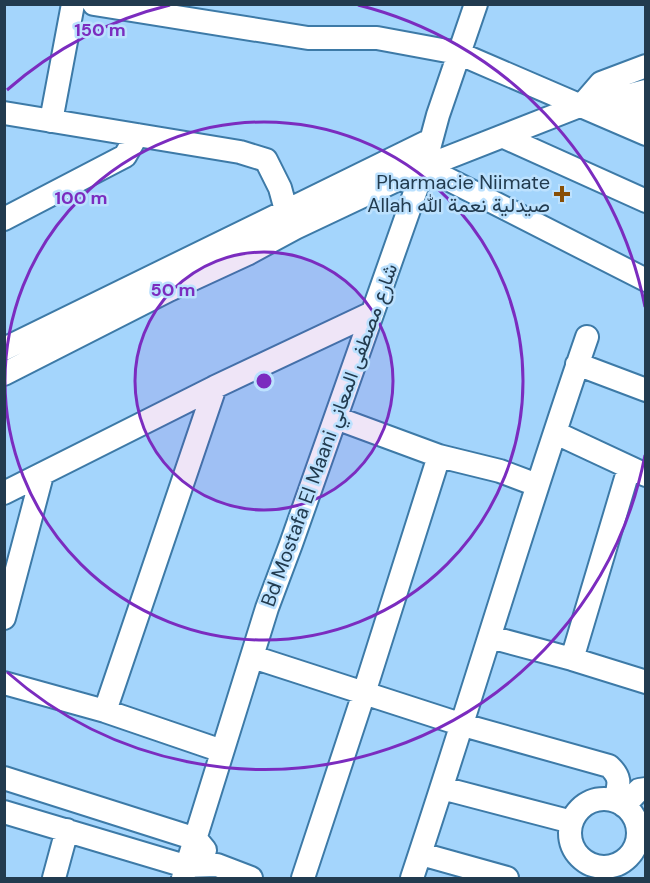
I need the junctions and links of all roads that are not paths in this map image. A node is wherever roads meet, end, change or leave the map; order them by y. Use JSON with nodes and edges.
{"nodes":[{"id":1,"x":72,"y":4,"type":"edge"},
{"id":2,"x":94,"y":4,"type":"edge"},
{"id":3,"x":476,"y":4,"type":"edge"},
{"id":4,"x":458,"y":53,"type":"junction"},
{"id":5,"x":645,"y":66,"type":"edge"},
{"id":6,"x":645,"y":90,"type":"edge"},
{"id":7,"x":617,"y":99,"type":"junction"},
{"id":8,"x":582,"y":105,"type":"junction"},
{"id":9,"x":645,"y":111,"type":"edge"},
{"id":10,"x":4,"y":113,"type":"edge"},
{"id":11,"x":51,"y":121,"type":"junction"},
{"id":12,"x":645,"y":134,"type":"edge"},
{"id":13,"x":137,"y":135,"type":"junction"},
{"id":14,"x":504,"y":136,"type":"junction"},
{"id":15,"x":431,"y":140,"type":"junction"},
{"id":16,"x":424,"y":167,"type":"junction"},
{"id":17,"x":645,"y":201,"type":"edge"},
{"id":18,"x":4,"y":219,"type":"edge"},
{"id":19,"x":278,"y":222,"type":"junction"},
{"id":20,"x":645,"y":280,"type":"edge"},
{"id":21,"x":372,"y":313,"type":"junction"},
{"id":22,"x":587,"y":337,"type":"dead end"},
{"id":23,"x":6,"y":345,"type":"edge"},
{"id":24,"x":577,"y":364,"type":"junction"},
{"id":25,"x":4,"y":374,"type":"edge"},
{"id":26,"x":215,"y":387,"type":"junction"},
{"id":27,"x":645,"y":390,"type":"edge"},
{"id":28,"x":336,"y":418,"type":"junction"},
{"id":29,"x":556,"y":433,"type":"junction"},
{"id":30,"x":439,"y":456,"type":"junction"},
{"id":31,"x":637,"y":472,"type":"edge"},
{"id":32,"x":42,"y":475,"type":"junction"},
{"id":33,"x":537,"y":484,"type":"junction"},
{"id":34,"x":4,"y":493,"type":"edge"},
{"id":35,"x":4,"y":618,"type":"edge"},
{"id":36,"x":490,"y":638,"type":"junction"},
{"id":37,"x":253,"y":657,"type":"junction"},
{"id":38,"x":572,"y":659,"type":"junction"},
{"id":39,"x":645,"y":682,"type":"edge"},
{"id":40,"x":4,"y":683,"type":"edge"},
{"id":41,"x":364,"y":693,"type":"junction"},
{"id":42,"x":105,"y":711,"type":"junction"},
{"id":43,"x":463,"y":725,"type":"junction"},
{"id":44,"x":222,"y":751,"type":"junction"},
{"id":45,"x":4,"y":778,"type":"edge"},
{"id":46,"x":442,"y":788,"type":"junction"},
{"id":47,"x":645,"y":789,"type":"edge"},
{"id":48,"x":620,"y":803,"type":"junction"},
{"id":49,"x":4,"y":812,"type":"edge"},
{"id":50,"x":572,"y":822,"type":"junction"},
{"id":51,"x":67,"y":830,"type":"junction"},
{"id":52,"x":196,"y":839,"type":"junction"},
{"id":53,"x":641,"y":845,"type":"edge"},
{"id":54,"x":420,"y":854,"type":"junction"},
{"id":55,"x":218,"y":865,"type":"junction"},
{"id":56,"x":184,"y":872,"type":"edge"},
{"id":57,"x":591,"y":872,"type":"edge"},
{"id":58,"x":54,"y":879,"type":"edge"},
{"id":59,"x":251,"y":879,"type":"edge"},
{"id":60,"x":303,"y":879,"type":"edge"},
{"id":61,"x":412,"y":879,"type":"edge"},
{"id":62,"x":507,"y":879,"type":"edge"}],
"edges":[{"from":1,"to":11,"type":"street"},
{"from":2,"to":4,"type":"street"},
{"from":3,"to":4,"type":"street","name":"Bd Mostafa El Maani شارع مصطفى المعاني"},
{"from":4,"to":8,"type":"street"},
{"from":4,"to":15,"type":"street","name":"Bd Mostafa El Maani شارع مصطفى المعاني"},
{"from":5,"to":8,"type":"street"},
{"from":6,"to":7,"type":"street"},
{"from":7,"to":8,"type":"street"},
{"from":7,"to":9,"type":"street"},
{"from":8,"to":12,"type":"street"},
{"from":8,"to":14,"type":"street"},
{"from":10,"to":11,"type":"street"},
{"from":11,"to":13,"type":"street"},
{"from":13,"to":18,"type":"street"},
{"from":13,"to":19,"type":"street"},
{"from":14,"to":16,"type":"street"},
{"from":14,"to":17,"type":"street"},
{"from":15,"to":16,"type":"street","name":"Bd Mostafa El Maani شارع مصطفى المعاني"},
{"from":15,"to":19,"type":"street"},
{"from":16,"to":19,"type":"street"},
{"from":16,"to":20,"type":"street"},
{"from":16,"to":21,"type":"street","name":"Bd Mostafa El Maani شارع مصطفى المعاني"},
{"from":19,"to":23,"type":"street"},
{"from":19,"to":25,"type":"street"},
{"from":21,"to":26,"type":"street"},
{"from":21,"to":28,"type":"street","name":"Bd Mostafa El Maani شارع مصطفى المعاني"},
{"from":22,"to":24,"type":"street"},
{"from":24,"to":27,"type":"street"},
{"from":24,"to":29,"type":"street"},
{"from":26,"to":32,"type":"street"},
{"from":26,"to":42,"type":"street"},
{"from":28,"to":30,"type":"street"},
{"from":28,"to":37,"type":"street","name":"Bd Mostafa El Maani شارع مصطفى المعاني"},
{"from":29,"to":31,"type":"street"},
{"from":29,"to":33,"type":"street"},
{"from":30,"to":33,"type":"street"},
{"from":30,"to":41,"type":"street"},
{"from":31,"to":38,"type":"street"},
{"from":32,"to":34,"type":"street"},
{"from":32,"to":35,"type":"street"},
{"from":33,"to":36,"type":"street"},
{"from":36,"to":38,"type":"street"},
{"from":36,"to":43,"type":"street"},
{"from":37,"to":41,"type":"street"},
{"from":37,"to":44,"type":"street","name":"Bd Mostafa El Maani شارع مصطفى المعاني"},
{"from":38,"to":39,"type":"street"},
{"from":40,"to":42,"type":"street"},
{"from":41,"to":43,"type":"street"},
{"from":41,"to":60,"type":"street"},
{"from":42,"to":44,"type":"street"},
{"from":43,"to":46,"type":"street"},
{"from":43,"to":48,"type":"street"},
{"from":44,"to":52,"type":"street","name":"Bd Mostafa El Maani شارع مصطفى المعاني"},
{"from":45,"to":52,"type":"street"},
{"from":46,"to":50,"type":"street"},
{"from":46,"to":54,"type":"street"},
{"from":47,"to":48,"type":"street"},
{"from":48,"to":50,"type":"street"},
{"from":48,"to":53,"type":"street"},
{"from":49,"to":51,"type":"street"},
{"from":50,"to":57,"type":"street"},
{"from":51,"to":56,"type":"street"},
{"from":51,"to":58,"type":"street"},
{"from":52,"to":55,"type":"street"},
{"from":52,"to":56,"type":"street","name":"Bd Mostafa El Maani شارع مصطفى المعاني"},
{"from":53,"to":57,"type":"street"},
{"from":54,"to":61,"type":"street"},
{"from":54,"to":62,"type":"street"},
{"from":55,"to":56,"type":"street"},
{"from":55,"to":59,"type":"street"}]}
